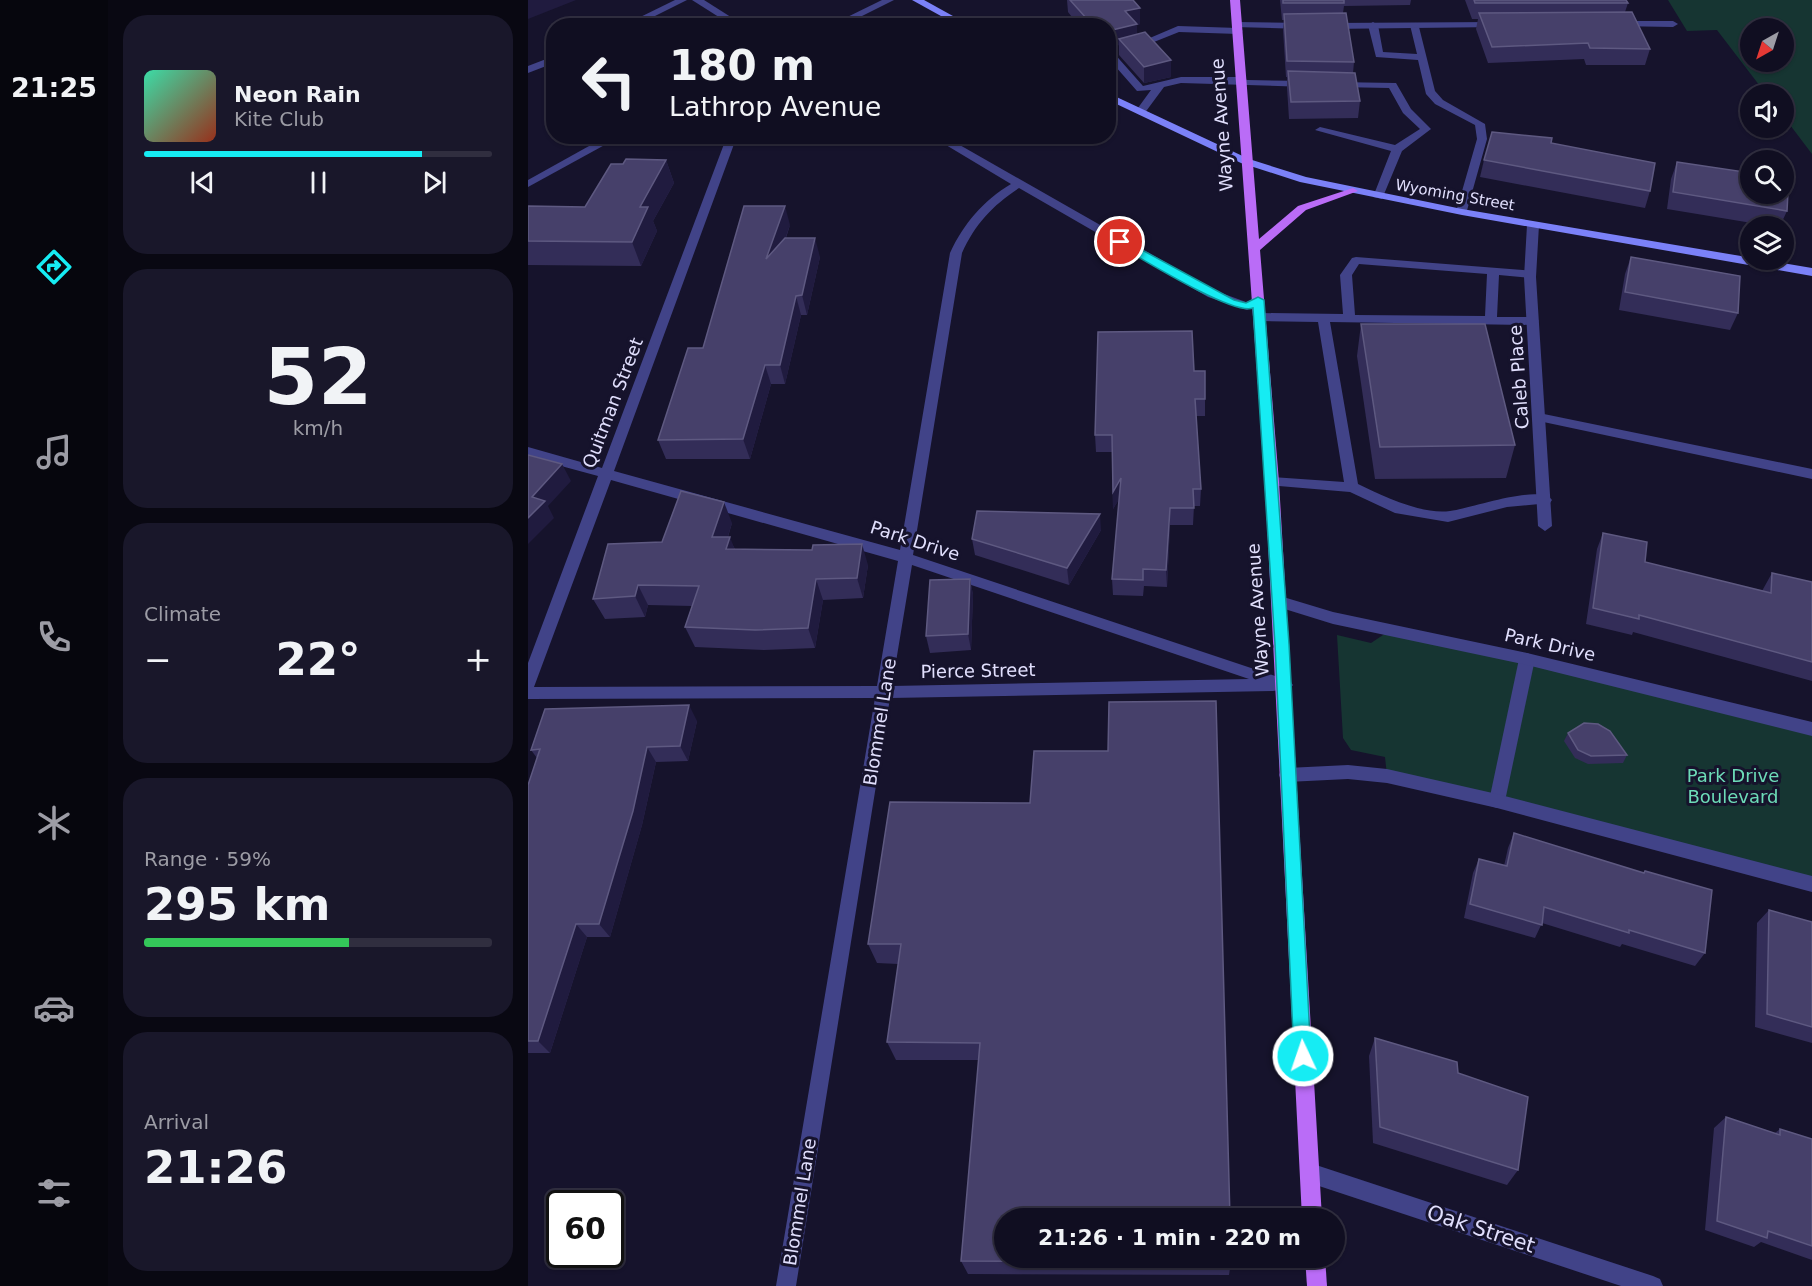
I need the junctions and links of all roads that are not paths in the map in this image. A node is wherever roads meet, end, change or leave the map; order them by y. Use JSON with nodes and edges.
{"nodes":[{"id":1,"x":682,"y":0,"type":"edge"},
{"id":2,"x":697,"y":0,"type":"edge"},
{"id":3,"x":889,"y":0,"type":"edge"},
{"id":4,"x":917,"y":0,"type":"edge"},
{"id":5,"x":1235,"y":0,"type":"edge"},
{"id":6,"x":643,"y":18,"type":"edge"},
{"id":7,"x":727,"y":18,"type":"edge"},
{"id":8,"x":850,"y":18,"type":"edge"},
{"id":9,"x":952,"y":18,"type":"edge"},
{"id":10,"x":1603,"y":24,"type":"edge"},
{"id":11,"x":1673,"y":24,"type":"dead end"},
{"id":12,"x":1415,"y":25,"type":"junction"},
{"id":13,"x":1509,"y":25,"type":"edge"},
{"id":14,"x":1373,"y":26,"type":"junction"},
{"id":15,"x":1237,"y":28,"type":"junction"},
{"id":16,"x":1130,"y":48,"type":"edge"},
{"id":17,"x":1116,"y":57,"type":"edge"},
{"id":18,"x":1422,"y":57,"type":"junction"},
{"id":19,"x":546,"y":62,"type":"edge"},
{"id":20,"x":528,"y":70,"type":"edge"},
{"id":21,"x":1242,"y":81,"type":"junction"},
{"id":22,"x":1160,"y":85,"type":"junction"},
{"id":23,"x":1116,"y":100,"type":"edge"},
{"id":24,"x":1140,"y":111,"type":"junction"},
{"id":25,"x":1320,"y":130,"type":"dead end"},
{"id":26,"x":601,"y":144,"type":"edge"},
{"id":27,"x":729,"y":144,"type":"edge"},
{"id":28,"x":950,"y":144,"type":"edge"},
{"id":29,"x":1397,"y":149,"type":"junction"},
{"id":30,"x":1245,"y":160,"type":"junction"},
{"id":31,"x":528,"y":184,"type":"edge"},
{"id":32,"x":1018,"y":184,"type":"junction"},
{"id":33,"x":1353,"y":191,"type":"junction"},
{"id":34,"x":1378,"y":197,"type":"junction"},
{"id":35,"x":1461,"y":212,"type":"junction"},
{"id":36,"x":1533,"y":225,"type":"junction"},
{"id":37,"x":1254,"y":249,"type":"junction"},
{"id":38,"x":1493,"y":271,"type":"junction"},
{"id":39,"x":1812,"y":272,"type":"edge"},
{"id":40,"x":1530,"y":274,"type":"junction"},
{"id":41,"x":1258,"y":300,"type":"junction"},
{"id":42,"x":1260,"y":317,"type":"junction"},
{"id":43,"x":1323,"y":318,"type":"junction"},
{"id":44,"x":1349,"y":319,"type":"junction"},
{"id":45,"x":1491,"y":321,"type":"junction"},
{"id":46,"x":1533,"y":321,"type":"junction"},
{"id":47,"x":1539,"y":417,"type":"junction"},
{"id":48,"x":528,"y":452,"type":"edge"},
{"id":49,"x":606,"y":474,"type":"junction"},
{"id":50,"x":1812,"y":474,"type":"edge"},
{"id":51,"x":1272,"y":482,"type":"junction"},
{"id":52,"x":1352,"y":487,"type":"junction"},
{"id":53,"x":1545,"y":500,"type":"junction"},
{"id":54,"x":1545,"y":526,"type":"dead end"},
{"id":55,"x":905,"y":557,"type":"junction"},
{"id":56,"x":1280,"y":602,"type":"junction"},
{"id":57,"x":1527,"y":659,"type":"junction"},
{"id":58,"x":528,"y":683,"type":"edge"},
{"id":59,"x":1285,"y":685,"type":"junction"},
{"id":60,"x":886,"y":692,"type":"junction"},
{"id":61,"x":528,"y":693,"type":"edge"},
{"id":62,"x":1812,"y":729,"type":"edge"},
{"id":63,"x":1287,"y":775,"type":"junction"},
{"id":64,"x":1497,"y":801,"type":"junction"},
{"id":65,"x":1812,"y":884,"type":"edge"},
{"id":66,"x":1310,"y":1173,"type":"junction"},
{"id":67,"x":1312,"y":1208,"type":"edge"},
{"id":68,"x":1316,"y":1268,"type":"edge"},
{"id":69,"x":786,"y":1286,"type":"edge"},
{"id":70,"x":1317,"y":1286,"type":"edge"},
{"id":71,"x":1653,"y":1286,"type":"edge"}],
"edges":[{"from":1,"to":6,"type":"street"},
{"from":2,"to":7,"type":"street"},
{"from":3,"to":8,"type":"street"},
{"from":4,"to":9,"type":"street"},
{"from":5,"to":15,"type":"main road","name":"Wayne Avenue"},
{"from":10,"to":11,"type":"street"},
{"from":12,"to":13,"type":"street"},
{"from":12,"to":14,"type":"street"},
{"from":12,"to":18,"type":"street"},
{"from":14,"to":15,"type":"street"},
{"from":14,"to":18,"type":"street"},
{"from":15,"to":16,"type":"street"},
{"from":15,"to":21,"type":"main road","name":"Wayne Avenue"},
{"from":17,"to":22,"type":"street"},
{"from":18,"to":35,"type":"street"},
{"from":19,"to":20,"type":"street"},
{"from":21,"to":22,"type":"street"},
{"from":21,"to":29,"type":"street"},
{"from":21,"to":30,"type":"main road","name":"Wayne Avenue"},
{"from":22,"to":24,"type":"street"},
{"from":23,"to":24,"type":"street","name":"Wyoming Street"},
{"from":24,"to":30,"type":"street","name":"Wyoming Street"},
{"from":25,"to":29,"type":"street"},
{"from":26,"to":31,"type":"street"},
{"from":27,"to":49,"type":"street","name":"Quitman Street"},
{"from":28,"to":32,"type":"street"},
{"from":29,"to":34,"type":"street"},
{"from":30,"to":33,"type":"street","name":"Wyoming Street"},
{"from":30,"to":37,"type":"main road","name":"Wayne Avenue"},
{"from":32,"to":41,"type":"street"},
{"from":32,"to":55,"type":"street","name":"Blommel Lane"},
{"from":33,"to":34,"type":"street","name":"Wyoming Street"},
{"from":33,"to":37,"type":"main road"},
{"from":34,"to":35,"type":"street","name":"Wyoming Street"},
{"from":35,"to":36,"type":"street","name":"Wyoming Street"},
{"from":36,"to":39,"type":"street","name":"Wyoming Street"},
{"from":36,"to":40,"type":"street","name":"Caleb Place"},
{"from":37,"to":41,"type":"main road","name":"Wayne Avenue"},
{"from":38,"to":40,"type":"street"},
{"from":38,"to":44,"type":"street"},
{"from":38,"to":45,"type":"street"},
{"from":40,"to":46,"type":"street","name":"Caleb Place"},
{"from":41,"to":42,"type":"main road","name":"Wayne Avenue"},
{"from":42,"to":43,"type":"street"},
{"from":42,"to":51,"type":"main road","name":"Wayne Avenue"},
{"from":43,"to":44,"type":"street"},
{"from":43,"to":52,"type":"street"},
{"from":44,"to":45,"type":"street"},
{"from":45,"to":46,"type":"street"},
{"from":46,"to":47,"type":"street","name":"Caleb Place"},
{"from":47,"to":50,"type":"street"},
{"from":47,"to":53,"type":"street","name":"Caleb Place"},
{"from":48,"to":49,"type":"street","name":"Park Drive"},
{"from":49,"to":55,"type":"street","name":"Park Drive"},
{"from":49,"to":58,"type":"street","name":"Quitman Street"},
{"from":51,"to":52,"type":"street"},
{"from":51,"to":56,"type":"main road","name":"Wayne Avenue"},
{"from":52,"to":53,"type":"street"},
{"from":53,"to":54,"type":"street","name":"Caleb Place"},
{"from":55,"to":59,"type":"street","name":"Park Drive"},
{"from":55,"to":60,"type":"street","name":"Blommel Lane"},
{"from":56,"to":57,"type":"street","name":"Park Drive"},
{"from":56,"to":59,"type":"main road","name":"Wayne Avenue"},
{"from":57,"to":62,"type":"street","name":"Park Drive"},
{"from":57,"to":64,"type":"street"},
{"from":59,"to":60,"type":"street","name":"Pierce Street"},
{"from":59,"to":63,"type":"main road","name":"Wayne Avenue"},
{"from":60,"to":61,"type":"street","name":"Pierce Street"},
{"from":60,"to":69,"type":"street","name":"Blommel Lane"},
{"from":63,"to":64,"type":"street"},
{"from":63,"to":66,"type":"main road","name":"Wayne Avenue"},
{"from":64,"to":65,"type":"street"},
{"from":66,"to":67,"type":"main road","name":"Wayne Avenue"},
{"from":66,"to":71,"type":"street","name":"Oak Street"},
{"from":68,"to":70,"type":"main road"}]}
